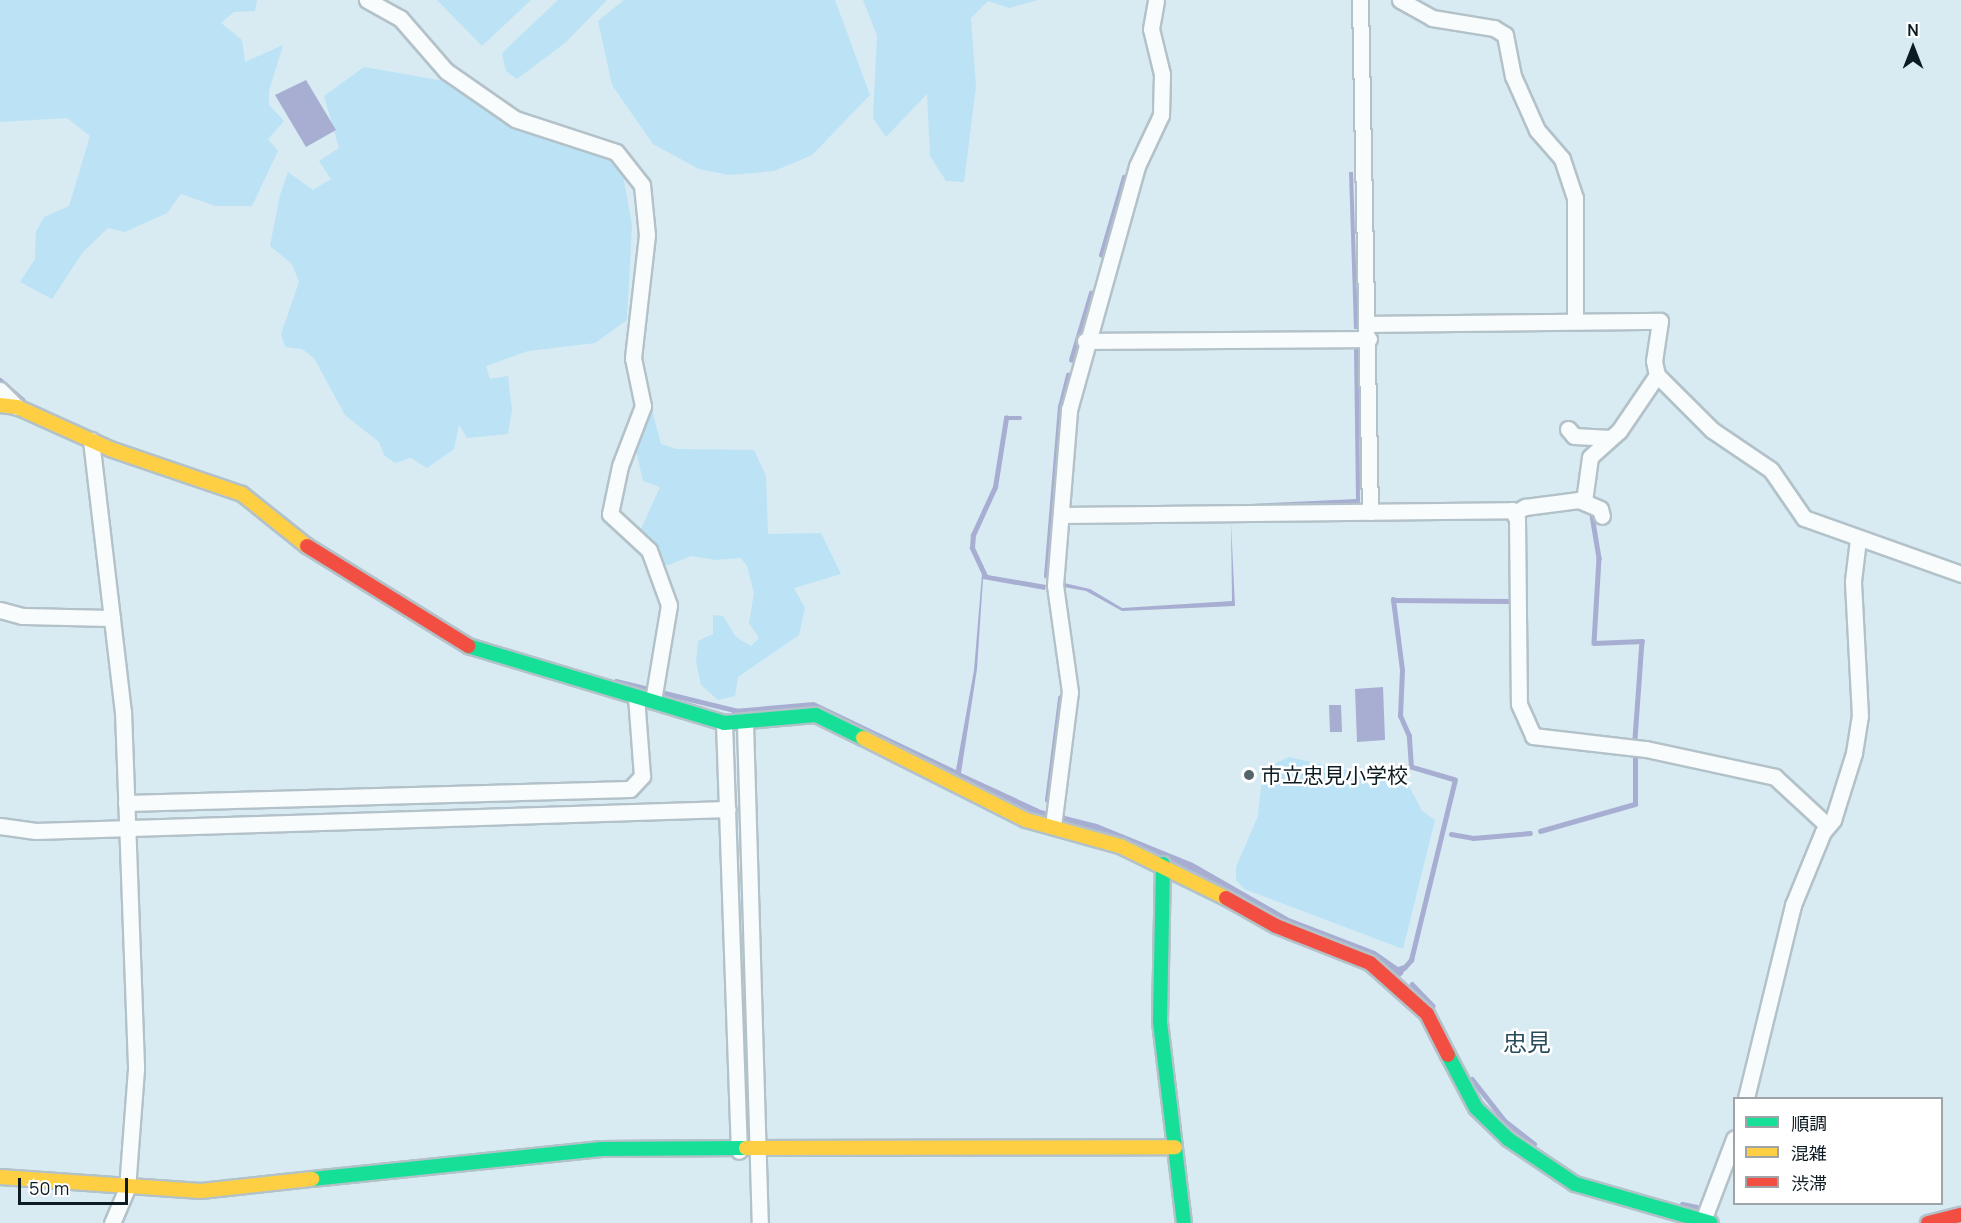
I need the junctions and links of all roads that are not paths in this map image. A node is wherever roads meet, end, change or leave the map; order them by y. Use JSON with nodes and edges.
{"nodes":[{"id":1,"x":367,"y":0,"type":"edge"},
{"id":2,"x":1156,"y":0,"type":"edge"},
{"id":3,"x":1360,"y":0,"type":"edge"},
{"id":4,"x":1400,"y":0,"type":"edge"},
{"id":5,"x":1575,"y":321,"type":"junction"},
{"id":6,"x":1369,"y":331,"type":"junction"},
{"id":7,"x":1085,"y":341,"type":"junction"},
{"id":8,"x":1657,"y":375,"type":"junction"},
{"id":9,"x":0,"y":390,"type":"edge"},
{"id":10,"x":0,"y":405,"type":"edge"},
{"id":11,"x":17,"y":407,"type":"junction"},
{"id":12,"x":1568,"y":429,"type":"dead end"},
{"id":13,"x":1610,"y":438,"type":"junction"},
{"id":14,"x":91,"y":440,"type":"junction"},
{"id":15,"x":1584,"y":501,"type":"junction"},
{"id":16,"x":1370,"y":512,"type":"junction"},
{"id":17,"x":1514,"y":513,"type":"junction"},
{"id":18,"x":1061,"y":515,"type":"junction"},
{"id":19,"x":1602,"y":516,"type":"dead end"},
{"id":20,"x":1858,"y":539,"type":"junction"},
{"id":21,"x":1961,"y":574,"type":"edge"},
{"id":22,"x":0,"y":610,"type":"edge"},
{"id":23,"x":112,"y":618,"type":"junction"},
{"id":24,"x":636,"y":697,"type":"junction"},
{"id":25,"x":654,"y":702,"type":"junction"},
{"id":26,"x":724,"y":723,"type":"junction"},
{"id":27,"x":745,"y":724,"type":"junction"},
{"id":28,"x":126,"y":803,"type":"junction"},
{"id":29,"x":728,"y":809,"type":"junction"},
{"id":30,"x":0,"y":826,"type":"edge"},
{"id":31,"x":126,"y":826,"type":"junction"},
{"id":32,"x":1053,"y":826,"type":"junction"},
{"id":33,"x":1828,"y":826,"type":"junction"},
{"id":34,"x":1163,"y":864,"type":"junction"},
{"id":35,"x":1746,"y":1097,"type":"edge"},
{"id":36,"x":1733,"y":1142,"type":"edge"},
{"id":37,"x":1175,"y":1147,"type":"junction"},
{"id":38,"x":758,"y":1151,"type":"junction"},
{"id":39,"x":739,"y":1152,"type":"junction"},
{"id":40,"x":0,"y":1176,"type":"edge"},
{"id":41,"x":127,"y":1188,"type":"junction"},
{"id":42,"x":1961,"y":1215,"type":"edge"},
{"id":43,"x":1708,"y":1220,"type":"edge"},
{"id":44,"x":112,"y":1223,"type":"edge"},
{"id":45,"x":760,"y":1223,"type":"edge"},
{"id":46,"x":1184,"y":1223,"type":"edge"},
{"id":47,"x":1928,"y":1223,"type":"edge"}],
"edges":[{"from":1,"to":25,"type":"street"},
{"from":2,"to":7,"type":"street"},
{"from":3,"to":6,"type":"street"},
{"from":4,"to":5,"type":"street"},
{"from":5,"to":6,"type":"street"},
{"from":5,"to":8,"type":"street"},
{"from":6,"to":7,"type":"street"},
{"from":6,"to":16,"type":"street"},
{"from":7,"to":18,"type":"street"},
{"from":8,"to":13,"type":"street"},
{"from":8,"to":20,"type":"street"},
{"from":9,"to":11,"type":"street"},
{"from":10,"to":11,"type":"street"},
{"from":11,"to":14,"type":"street"},
{"from":12,"to":13,"type":"street"},
{"from":13,"to":15,"type":"street"},
{"from":14,"to":23,"type":"street"},
{"from":14,"to":24,"type":"street"},
{"from":15,"to":17,"type":"street"},
{"from":15,"to":19,"type":"street"},
{"from":16,"to":17,"type":"street"},
{"from":16,"to":18,"type":"street"},
{"from":17,"to":33,"type":"street"},
{"from":18,"to":32,"type":"street"},
{"from":20,"to":21,"type":"street"},
{"from":20,"to":33,"type":"street"},
{"from":22,"to":23,"type":"street"},
{"from":23,"to":28,"type":"street"},
{"from":24,"to":25,"type":"street"},
{"from":24,"to":28,"type":"street"},
{"from":25,"to":26,"type":"street"},
{"from":26,"to":27,"type":"street"},
{"from":26,"to":29,"type":"street"},
{"from":27,"to":32,"type":"street"},
{"from":27,"to":38,"type":"street"},
{"from":28,"to":31,"type":"street"},
{"from":29,"to":31,"type":"street"},
{"from":29,"to":39,"type":"street"},
{"from":30,"to":31,"type":"street"},
{"from":31,"to":41,"type":"street"},
{"from":32,"to":34,"type":"street"},
{"from":33,"to":35,"type":"street"},
{"from":34,"to":37,"type":"street"},
{"from":34,"to":43,"type":"street"},
{"from":36,"to":43,"type":"street"},
{"from":37,"to":38,"type":"street"},
{"from":37,"to":46,"type":"street"},
{"from":38,"to":39,"type":"street"},
{"from":38,"to":45,"type":"street"},
{"from":39,"to":41,"type":"street"},
{"from":40,"to":41,"type":"street"},
{"from":41,"to":44,"type":"street"},
{"from":42,"to":47,"type":"street"}]}
